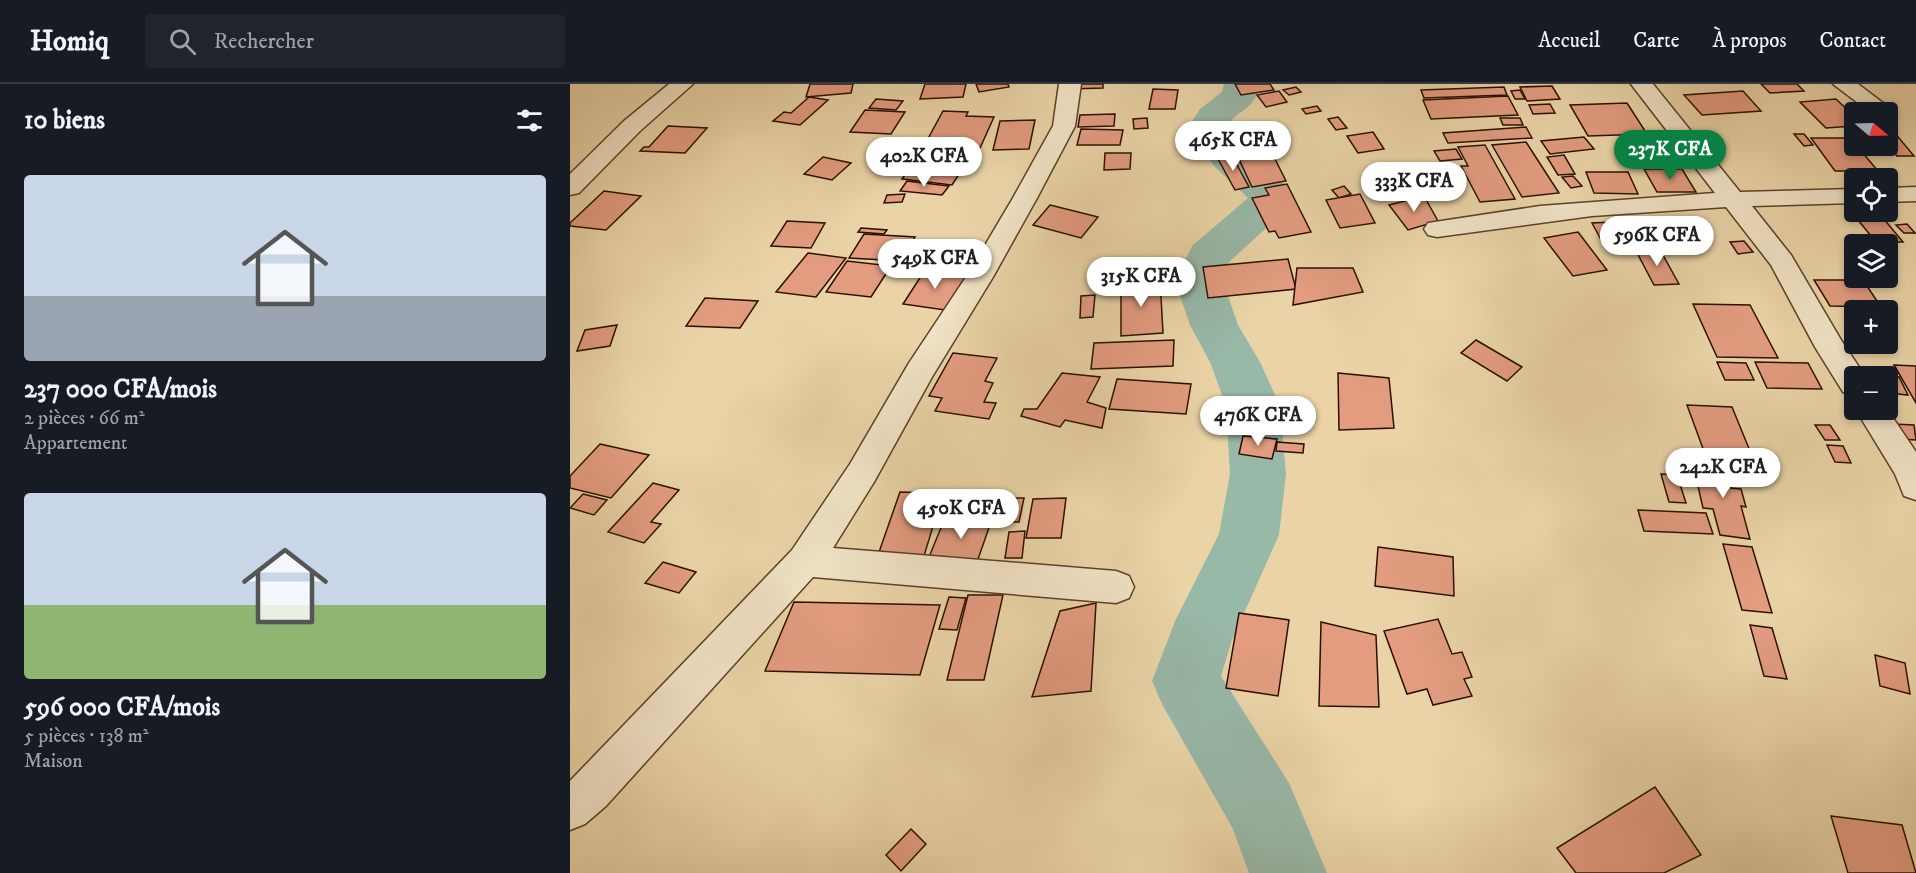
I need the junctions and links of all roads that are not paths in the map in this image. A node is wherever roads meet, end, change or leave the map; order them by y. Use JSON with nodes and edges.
{"nodes":[{"id":1,"x":682,"y":84,"type":"edge"},
{"id":2,"x":1070,"y":84,"type":"edge"},
{"id":3,"x":1642,"y":84,"type":"edge"},
{"id":4,"x":1844,"y":84,"type":"edge"},
{"id":5,"x":1869,"y":102,"type":"edge"},
{"id":6,"x":570,"y":188,"type":"edge"},
{"id":7,"x":1916,"y":194,"type":"edge"},
{"id":8,"x":1898,"y":195,"type":"edge"},
{"id":9,"x":1844,"y":196,"type":"edge"},
{"id":10,"x":1731,"y":199,"type":"junction"},
{"id":11,"x":1437,"y":230,"type":"dead end"},
{"id":12,"x":1844,"y":369,"type":"edge"},
{"id":13,"x":1878,"y":420,"type":"edge"},
{"id":14,"x":1914,"y":475,"type":"edge"},
{"id":15,"x":805,"y":561,"type":"junction"},
{"id":16,"x":1116,"y":587,"type":"dead end"},
{"id":17,"x":570,"y":808,"type":"edge"}],
"edges":[{"from":1,"to":6,"type":"street"},
{"from":2,"to":15,"type":"street"},
{"from":3,"to":10,"type":"street"},
{"from":4,"to":5,"type":"street"},
{"from":7,"to":8,"type":"street"},
{"from":9,"to":10,"type":"street"},
{"from":10,"to":11,"type":"street"},
{"from":10,"to":12,"type":"street"},
{"from":13,"to":14,"type":"street"},
{"from":15,"to":16,"type":"street"},
{"from":15,"to":17,"type":"street"}]}
